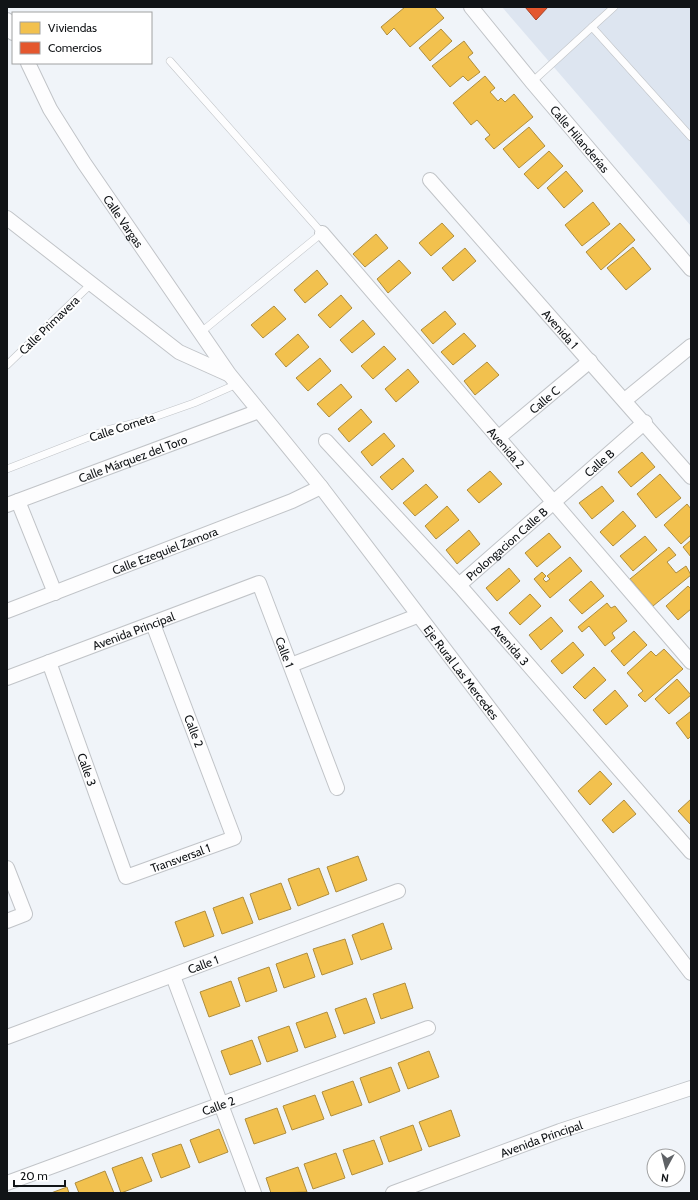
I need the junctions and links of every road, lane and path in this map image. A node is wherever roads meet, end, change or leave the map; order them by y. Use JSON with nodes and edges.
{"nodes":[{"id":1,"x":471,"y":7,"type":"edge"},
{"id":2,"x":614,"y":7,"type":"edge"},
{"id":3,"x":7,"y":20,"type":"edge"},
{"id":4,"x":592,"y":26,"type":"junction"},
{"id":5,"x":12,"y":31,"type":"edge"},
{"id":6,"x":170,"y":61,"type":"dead end"},
{"id":7,"x":28,"y":64,"type":"edge"},
{"id":8,"x":532,"y":82,"type":"junction"},
{"id":9,"x":691,"y":137,"type":"edge"},
{"id":10,"x":430,"y":180,"type":"dead end"},
{"id":11,"x":7,"y":218,"type":"edge"},
{"id":12,"x":322,"y":233,"type":"junction"},
{"id":13,"x":691,"y":269,"type":"edge"},
{"id":14,"x":91,"y":284,"type":"junction"},
{"id":15,"x":200,"y":333,"type":"junction"},
{"id":16,"x":691,"y":346,"type":"edge"},
{"id":17,"x":590,"y":361,"type":"junction"},
{"id":18,"x":7,"y":365,"type":"edge"},
{"id":19,"x":233,"y":379,"type":"junction"},
{"id":20,"x":625,"y":400,"type":"junction"},
{"id":21,"x":258,"y":411,"type":"junction"},
{"id":22,"x":645,"y":422,"type":"junction"},
{"id":23,"x":498,"y":438,"type":"junction"},
{"id":24,"x":326,"y":441,"type":"dead end"},
{"id":25,"x":7,"y":469,"type":"edge"},
{"id":26,"x":691,"y":477,"type":"edge"},
{"id":27,"x":321,"y":487,"type":"junction"},
{"id":28,"x":554,"y":502,"type":"junction"},
{"id":29,"x":13,"y":503,"type":"edge"},
{"id":30,"x":259,"y":583,"type":"joint"},
{"id":31,"x":459,"y":585,"type":"junction"},
{"id":32,"x":55,"y":593,"type":"junction"},
{"id":33,"x":7,"y":611,"type":"edge"},
{"id":34,"x":418,"y":616,"type":"junction"},
{"id":35,"x":153,"y":624,"type":"junction"},
{"id":36,"x":49,"y":662,"type":"junction"},
{"id":37,"x":691,"y":662,"type":"edge"},
{"id":38,"x":291,"y":665,"type":"junction"},
{"id":39,"x":7,"y":678,"type":"edge"},
{"id":40,"x":337,"y":788,"type":"dead end"},
{"id":41,"x":234,"y":838,"type":"joint"},
{"id":42,"x":691,"y":852,"type":"edge"},
{"id":43,"x":7,"y":868,"type":"edge"},
{"id":44,"x":126,"y":878,"type":"joint"},
{"id":45,"x":398,"y":891,"type":"dead end"},
{"id":46,"x":7,"y":921,"type":"edge"},
{"id":47,"x":691,"y":973,"type":"edge"},
{"id":48,"x":173,"y":976,"type":"junction"},
{"id":49,"x":428,"y":1028,"type":"dead end"},
{"id":50,"x":7,"y":1037,"type":"edge"},
{"id":51,"x":691,"y":1088,"type":"edge"},
{"id":52,"x":221,"y":1104,"type":"junction"},
{"id":53,"x":7,"y":1183,"type":"edge"},
{"id":54,"x":254,"y":1193,"type":"edge"},
{"id":55,"x":393,"y":1193,"type":"edge"}],
"edges":[{"from":1,"to":8,"type":"street","name":"Calle Hilanderías"},
{"from":2,"to":4,"type":"lane"},
{"from":3,"to":5,"type":"street"},
{"from":4,"to":8,"type":"lane"},
{"from":4,"to":9,"type":"lane"},
{"from":6,"to":12,"type":"lane"},
{"from":7,"to":15,"type":"street","name":"Calle Vargas"},
{"from":8,"to":13,"type":"street","name":"Calle Hilanderías"},
{"from":10,"to":17,"type":"street","name":"Avenida 1"},
{"from":11,"to":14,"type":"street"},
{"from":12,"to":15,"type":"lane"},
{"from":12,"to":23,"type":"street","name":"Avenida 2"},
{"from":14,"to":18,"type":"lane","name":"Calle Primavera"},
{"from":14,"to":19,"type":"street"},
{"from":15,"to":19,"type":"street","name":"Calle Vargas"},
{"from":16,"to":20,"type":"street"},
{"from":17,"to":20,"type":"street","name":"Avenida 1"},
{"from":17,"to":23,"type":"street","name":"Calle C"},
{"from":19,"to":21,"type":"street","name":"Eje Rural Las Mercedes"},
{"from":19,"to":25,"type":"lane","name":"Calle Corneta"},
{"from":20,"to":22,"type":"street","name":"Avenida 1"},
{"from":21,"to":27,"type":"street","name":"Eje Rural Las Mercedes"},
{"from":21,"to":29,"type":"street","name":"Calle Márquez del Toro"},
{"from":22,"to":26,"type":"street","name":"Avenida 1"},
{"from":22,"to":28,"type":"street","name":"Calle B"},
{"from":23,"to":28,"type":"street","name":"Avenida 2"},
{"from":24,"to":31,"type":"street","name":"Avenida 3"},
{"from":27,"to":32,"type":"street","name":"Calle Ezequiel Zamora"},
{"from":27,"to":34,"type":"street","name":"Eje Rural Las Mercedes"},
{"from":28,"to":31,"type":"street","name":"Prolongacion Calle B"},
{"from":28,"to":37,"type":"street","name":"Avenida 2"},
{"from":29,"to":32,"type":"street"},
{"from":30,"to":35,"type":"street","name":"Avenida Principal"},
{"from":30,"to":38,"type":"street","name":"Calle 1"},
{"from":31,"to":42,"type":"street","name":"Avenida 3"},
{"from":32,"to":33,"type":"street","name":"Calle Ezequiel Zamora"},
{"from":34,"to":38,"type":"street"},
{"from":34,"to":47,"type":"street","name":"Eje Rural Las Mercedes"},
{"from":35,"to":36,"type":"street","name":"Avenida Principal"},
{"from":35,"to":41,"type":"street","name":"Calle 2"},
{"from":36,"to":39,"type":"street","name":"Avenida Principal"},
{"from":36,"to":44,"type":"street","name":"Calle 3"},
{"from":38,"to":40,"type":"street","name":"Calle 1"},
{"from":41,"to":44,"type":"street","name":"Transversal 1"},
{"from":43,"to":46,"type":"street"},
{"from":45,"to":48,"type":"street","name":"Calle 1"},
{"from":48,"to":50,"type":"street","name":"Calle 1"},
{"from":48,"to":52,"type":"street"},
{"from":49,"to":52,"type":"street","name":"Calle 2"},
{"from":51,"to":55,"type":"street","name":"Avenida Principal"},
{"from":52,"to":53,"type":"street","name":"Calle 2"},
{"from":52,"to":54,"type":"street"}]}
